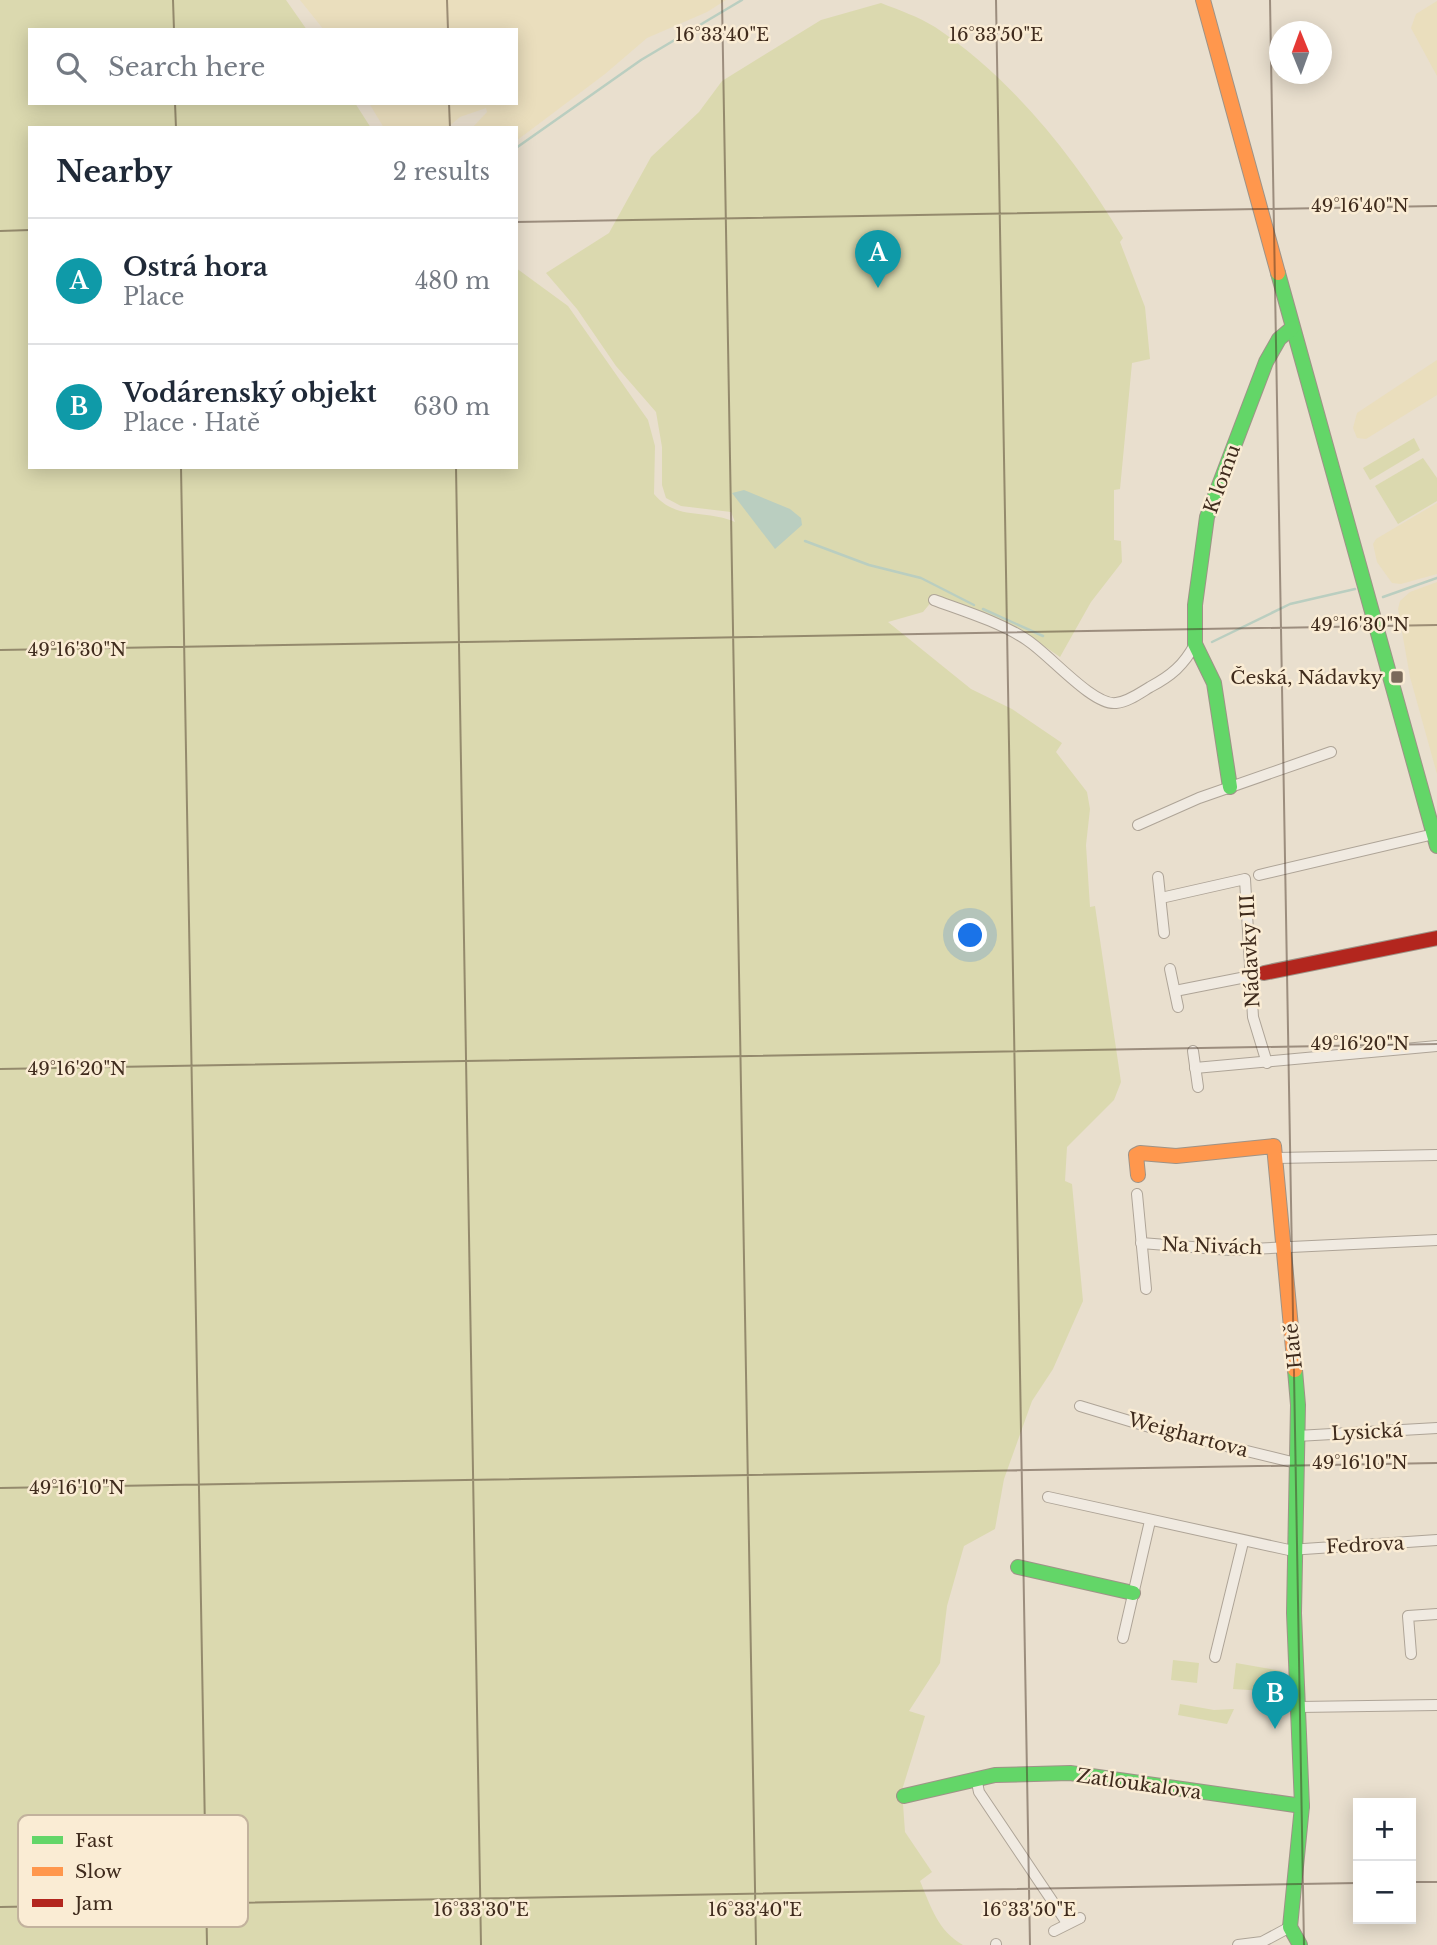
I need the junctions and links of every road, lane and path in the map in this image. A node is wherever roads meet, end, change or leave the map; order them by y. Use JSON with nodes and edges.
{"nodes":[{"id":1,"x":1203,"y":0,"type":"edge"},
{"id":2,"x":1292,"y":328,"type":"junction"},
{"id":3,"x":934,"y":600,"type":"dead end"},
{"id":4,"x":1195,"y":644,"type":"junction"},
{"id":5,"x":1331,"y":752,"type":"dead end"},
{"id":6,"x":1230,"y":787,"type":"junction"},
{"id":7,"x":1138,"y":825,"type":"dead end"},
{"id":8,"x":1435,"y":840,"type":"edge"},
{"id":9,"x":1259,"y":875,"type":"dead end"},
{"id":10,"x":1158,"y":877,"type":"dead end"},
{"id":11,"x":1161,"y":898,"type":"junction"},
{"id":12,"x":1164,"y":933,"type":"dead end"},
{"id":13,"x":1437,"y":938,"type":"edge"},
{"id":14,"x":1170,"y":969,"type":"dead end"},
{"id":15,"x":1257,"y":974,"type":"junction"},
{"id":16,"x":1175,"y":991,"type":"junction"},
{"id":17,"x":1178,"y":1007,"type":"dead end"},
{"id":18,"x":1437,"y":1046,"type":"edge"},
{"id":19,"x":1193,"y":1051,"type":"dead end"},
{"id":20,"x":1267,"y":1063,"type":"junction"},
{"id":21,"x":1195,"y":1068,"type":"junction"},
{"id":22,"x":1198,"y":1087,"type":"dead end"},
{"id":23,"x":1437,"y":1155,"type":"edge"},
{"id":24,"x":1276,"y":1158,"type":"junction"},
{"id":25,"x":1138,"y":1175,"type":"dead end"},
{"id":26,"x":1137,"y":1194,"type":"dead end"},
{"id":27,"x":1437,"y":1240,"type":"edge"},
{"id":28,"x":1141,"y":1243,"type":"junction"},
{"id":29,"x":1282,"y":1248,"type":"junction"},
{"id":30,"x":1146,"y":1289,"type":"dead end"},
{"id":31,"x":1080,"y":1405,"type":"dead end"},
{"id":32,"x":1437,"y":1428,"type":"edge"},
{"id":33,"x":1297,"y":1436,"type":"junction"},
{"id":34,"x":1296,"y":1463,"type":"junction"},
{"id":35,"x":1048,"y":1497,"type":"dead end"},
{"id":36,"x":1150,"y":1521,"type":"junction"},
{"id":37,"x":1437,"y":1540,"type":"edge"},
{"id":38,"x":1243,"y":1542,"type":"junction"},
{"id":39,"x":1294,"y":1550,"type":"junction"},
{"id":40,"x":1018,"y":1567,"type":"dead end"},
{"id":41,"x":1133,"y":1593,"type":"junction"},
{"id":42,"x":1437,"y":1614,"type":"edge"},
{"id":43,"x":1123,"y":1638,"type":"dead end"},
{"id":44,"x":1411,"y":1654,"type":"dead end"},
{"id":45,"x":1215,"y":1657,"type":"dead end"},
{"id":46,"x":1437,"y":1705,"type":"edge"},
{"id":47,"x":1299,"y":1707,"type":"junction"},
{"id":48,"x":976,"y":1778,"type":"junction"},
{"id":49,"x":904,"y":1796,"type":"dead end"},
{"id":50,"x":1302,"y":1806,"type":"junction"},
{"id":51,"x":1080,"y":1918,"type":"dead end"},
{"id":52,"x":1067,"y":1923,"type":"junction"},
{"id":53,"x":1290,"y":1927,"type":"junction"},
{"id":54,"x":1054,"y":1931,"type":"dead end"},
{"id":55,"x":1238,"y":1945,"type":"edge"},
{"id":56,"x":1300,"y":1945,"type":"edge"}],
"edges":[{"from":1,"to":2,"type":"street"},
{"from":2,"to":4,"type":"street","name":"K lomu"},
{"from":2,"to":8,"type":"street"},
{"from":3,"to":4,"type":"street"},
{"from":4,"to":6,"type":"street","name":"K lomu"},
{"from":5,"to":6,"type":"street"},
{"from":6,"to":7,"type":"street"},
{"from":8,"to":9,"type":"street"},
{"from":10,"to":11,"type":"street"},
{"from":11,"to":12,"type":"street"},
{"from":11,"to":15,"type":"street","name":"Nádavky III"},
{"from":13,"to":15,"type":"street"},
{"from":14,"to":16,"type":"street"},
{"from":15,"to":16,"type":"street"},
{"from":15,"to":20,"type":"street","name":"Nádavky III"},
{"from":16,"to":17,"type":"street"},
{"from":18,"to":20,"type":"street"},
{"from":19,"to":21,"type":"street"},
{"from":20,"to":21,"type":"street"},
{"from":21,"to":22,"type":"street"},
{"from":23,"to":24,"type":"street"},
{"from":24,"to":25,"type":"street"},
{"from":24,"to":29,"type":"street","name":"Hatě"},
{"from":26,"to":28,"type":"street"},
{"from":27,"to":29,"type":"street","name":"Na Nivách"},
{"from":28,"to":29,"type":"street","name":"Na Nivách"},
{"from":28,"to":30,"type":"street"},
{"from":29,"to":33,"type":"street","name":"Hatě"},
{"from":31,"to":34,"type":"street","name":"Weighartova"},
{"from":32,"to":33,"type":"street","name":"Lysická"},
{"from":33,"to":34,"type":"street","name":"Hatě"},
{"from":34,"to":39,"type":"street","name":"Hatě"},
{"from":35,"to":36,"type":"street","name":"Fedrova"},
{"from":36,"to":38,"type":"street","name":"Fedrova"},
{"from":36,"to":41,"type":"street"},
{"from":37,"to":39,"type":"street","name":"Fedrova"},
{"from":38,"to":39,"type":"street","name":"Fedrova"},
{"from":38,"to":45,"type":"street"},
{"from":39,"to":47,"type":"street","name":"Hatě"},
{"from":40,"to":41,"type":"street"},
{"from":41,"to":43,"type":"street"},
{"from":42,"to":44,"type":"street"},
{"from":46,"to":47,"type":"street"},
{"from":47,"to":50,"type":"street","name":"Hatě"},
{"from":48,"to":49,"type":"street","name":"Zatloukalova"},
{"from":48,"to":50,"type":"street","name":"Zatloukalova"},
{"from":48,"to":52,"type":"street"},
{"from":50,"to":53,"type":"street","name":"Hatě"},
{"from":51,"to":52,"type":"street"},
{"from":52,"to":54,"type":"street"},
{"from":53,"to":55,"type":"street"},
{"from":53,"to":56,"type":"street"}]}
